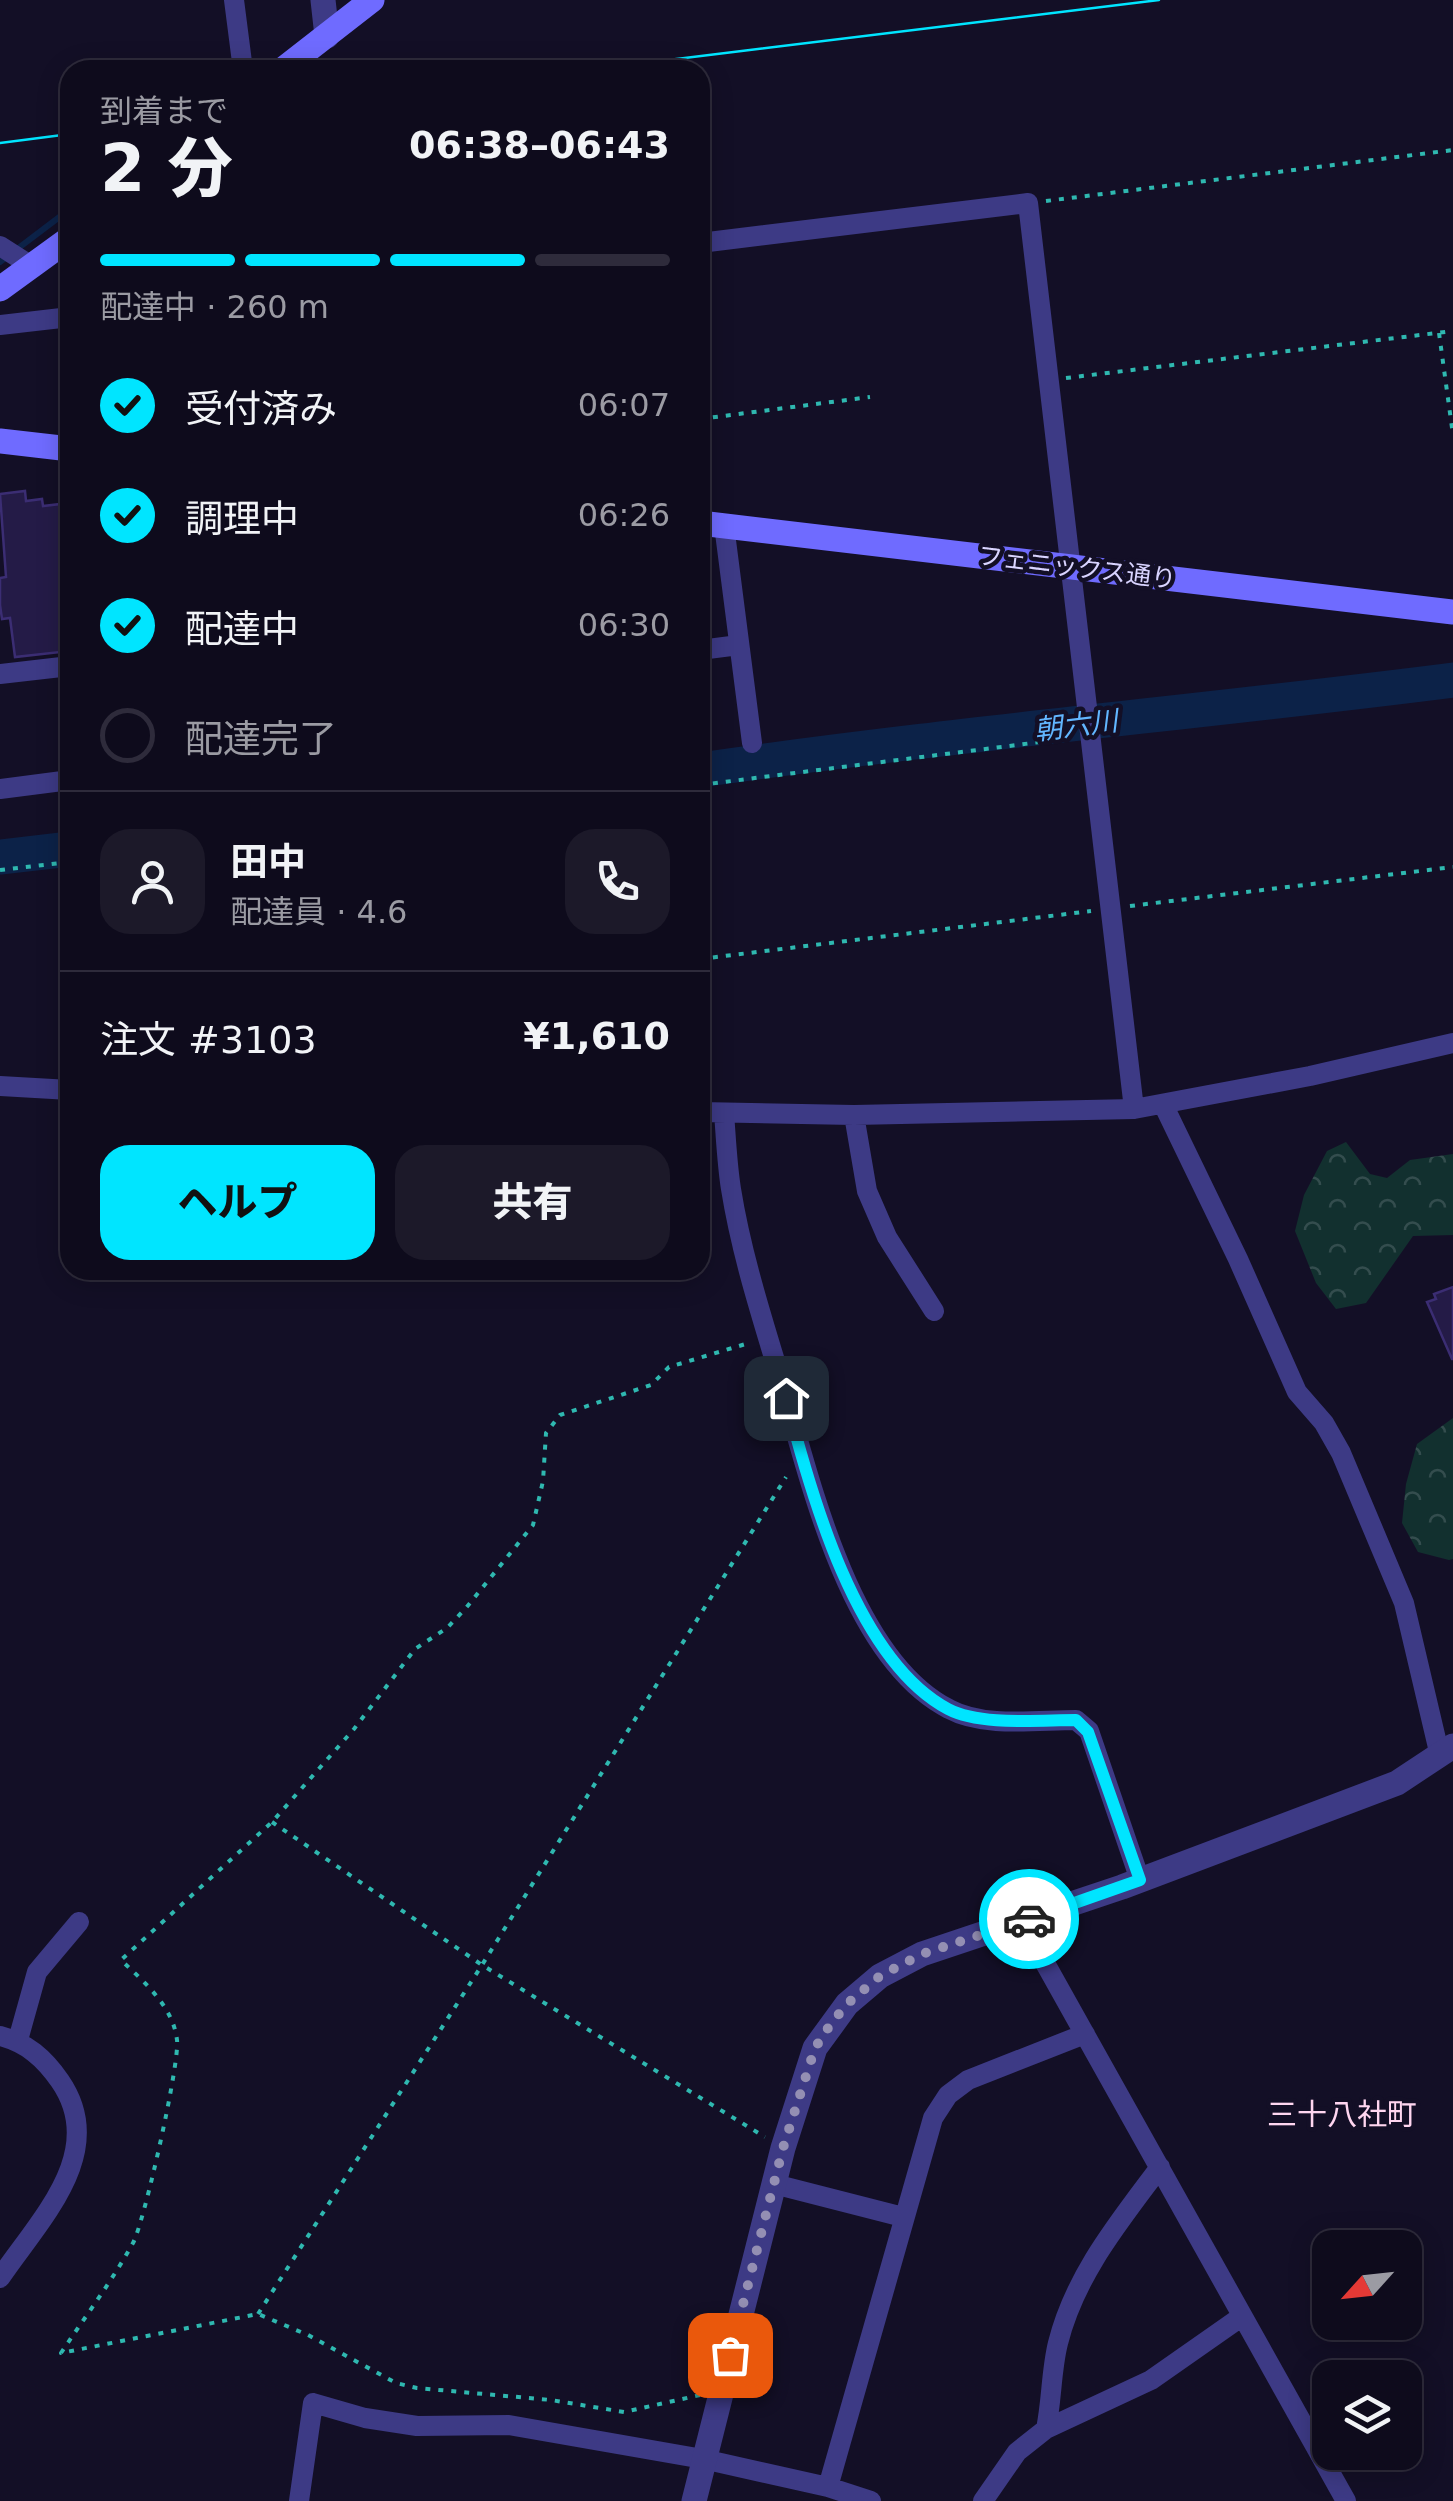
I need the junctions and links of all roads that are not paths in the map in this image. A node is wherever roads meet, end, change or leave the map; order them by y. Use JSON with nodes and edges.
{"nodes":[{"id":1,"x":234,"y":0,"type":"edge"},
{"id":2,"x":322,"y":0,"type":"edge"},
{"id":3,"x":372,"y":0,"type":"edge"},
{"id":4,"x":327,"y":36,"type":"junction"},
{"id":5,"x":241,"y":60,"type":"edge"},
{"id":6,"x":295,"y":60,"type":"edge"},
{"id":7,"x":60,"y":241,"type":"edge"},
{"id":8,"x":710,"y":241,"type":"edge"},
{"id":9,"x":14,"y":254,"type":"edge"},
{"id":10,"x":0,"y":290,"type":"edge"},
{"id":11,"x":60,"y":318,"type":"edge"},
{"id":12,"x":0,"y":325,"type":"edge"},
{"id":13,"x":0,"y":441,"type":"edge"},
{"id":14,"x":60,"y":448,"type":"edge"},
{"id":15,"x":712,"y":524,"type":"edge"},
{"id":16,"x":1070,"y":566,"type":"junction"},
{"id":17,"x":1453,"y":612,"type":"edge"},
{"id":18,"x":739,"y":644,"type":"junction"},
{"id":19,"x":710,"y":648,"type":"edge"},
{"id":20,"x":60,"y":667,"type":"edge"},
{"id":21,"x":0,"y":674,"type":"edge"},
{"id":22,"x":752,"y":744,"type":"dead end"},
{"id":23,"x":60,"y":781,"type":"edge"},
{"id":24,"x":0,"y":789,"type":"edge"},
{"id":25,"x":1453,"y":1043,"type":"edge"},
{"id":26,"x":0,"y":1086,"type":"edge"},
{"id":27,"x":60,"y":1089,"type":"edge"},
{"id":28,"x":1163,"y":1104,"type":"junction"},
{"id":29,"x":1134,"y":1108,"type":"junction"},
{"id":30,"x":710,"y":1112,"type":"edge"},
{"id":31,"x":724,"y":1113,"type":"junction"},
{"id":32,"x":854,"y":1115,"type":"junction"},
{"id":33,"x":934,"y":1311,"type":"dead end"},
{"id":34,"x":1446,"y":1751,"type":"edge"},
{"id":35,"x":1140,"y":1880,"type":"junction"},
{"id":36,"x":78,"y":1922,"type":"dead end"},
{"id":37,"x":1022,"y":1922,"type":"junction"},
{"id":38,"x":1085,"y":2034,"type":"junction"},
{"id":39,"x":9,"y":2038,"type":"edge"},
{"id":40,"x":1160,"y":2167,"type":"junction"},
{"id":41,"x":774,"y":2184,"type":"junction"},
{"id":42,"x":903,"y":2217,"type":"junction"},
{"id":43,"x":0,"y":2278,"type":"edge"},
{"id":44,"x":1240,"y":2317,"type":"junction"},
{"id":45,"x":1046,"y":2429,"type":"junction"},
{"id":46,"x":703,"y":2459,"type":"junction"},
{"id":47,"x":828,"y":2488,"type":"junction"},
{"id":48,"x":300,"y":2501,"type":"edge"},
{"id":49,"x":694,"y":2501,"type":"edge"},
{"id":50,"x":871,"y":2501,"type":"edge"},
{"id":51,"x":983,"y":2501,"type":"edge"},
{"id":52,"x":1346,"y":2501,"type":"edge"}],
"edges":[{"from":1,"to":5,"type":"street"},
{"from":2,"to":4,"type":"street"},
{"from":3,"to":4,"type":"main road"},
{"from":4,"to":6,"type":"main road"},
{"from":7,"to":9,"type":"main road"},
{"from":8,"to":16,"type":"street"},
{"from":9,"to":10,"type":"main road"},
{"from":11,"to":12,"type":"street"},
{"from":13,"to":14,"type":"main road"},
{"from":15,"to":16,"type":"main road","name":"フェニックス通り"},
{"from":15,"to":18,"type":"street"},
{"from":16,"to":17,"type":"main road","name":"フェニックス通り"},
{"from":16,"to":29,"type":"street"},
{"from":18,"to":19,"type":"street"},
{"from":18,"to":22,"type":"street"},
{"from":20,"to":21,"type":"street"},
{"from":23,"to":24,"type":"street"},
{"from":25,"to":28,"type":"street"},
{"from":26,"to":27,"type":"street"},
{"from":28,"to":29,"type":"street"},
{"from":28,"to":34,"type":"street"},
{"from":29,"to":32,"type":"street"},
{"from":30,"to":31,"type":"street"},
{"from":31,"to":32,"type":"street"},
{"from":31,"to":35,"type":"street"},
{"from":32,"to":33,"type":"street"},
{"from":34,"to":35,"type":"street"},
{"from":35,"to":37,"type":"street"},
{"from":36,"to":39,"type":"street"},
{"from":37,"to":38,"type":"street"},
{"from":37,"to":41,"type":"street"},
{"from":38,"to":40,"type":"street"},
{"from":38,"to":42,"type":"street"},
{"from":39,"to":43,"type":"street"},
{"from":40,"to":44,"type":"street"},
{"from":40,"to":45,"type":"street"},
{"from":41,"to":42,"type":"street"},
{"from":41,"to":46,"type":"street"},
{"from":42,"to":47,"type":"street"},
{"from":44,"to":45,"type":"street"},
{"from":44,"to":52,"type":"street"},
{"from":45,"to":51,"type":"street"},
{"from":46,"to":47,"type":"street"},
{"from":46,"to":48,"type":"street"},
{"from":46,"to":49,"type":"street"},
{"from":47,"to":50,"type":"street"}]}
